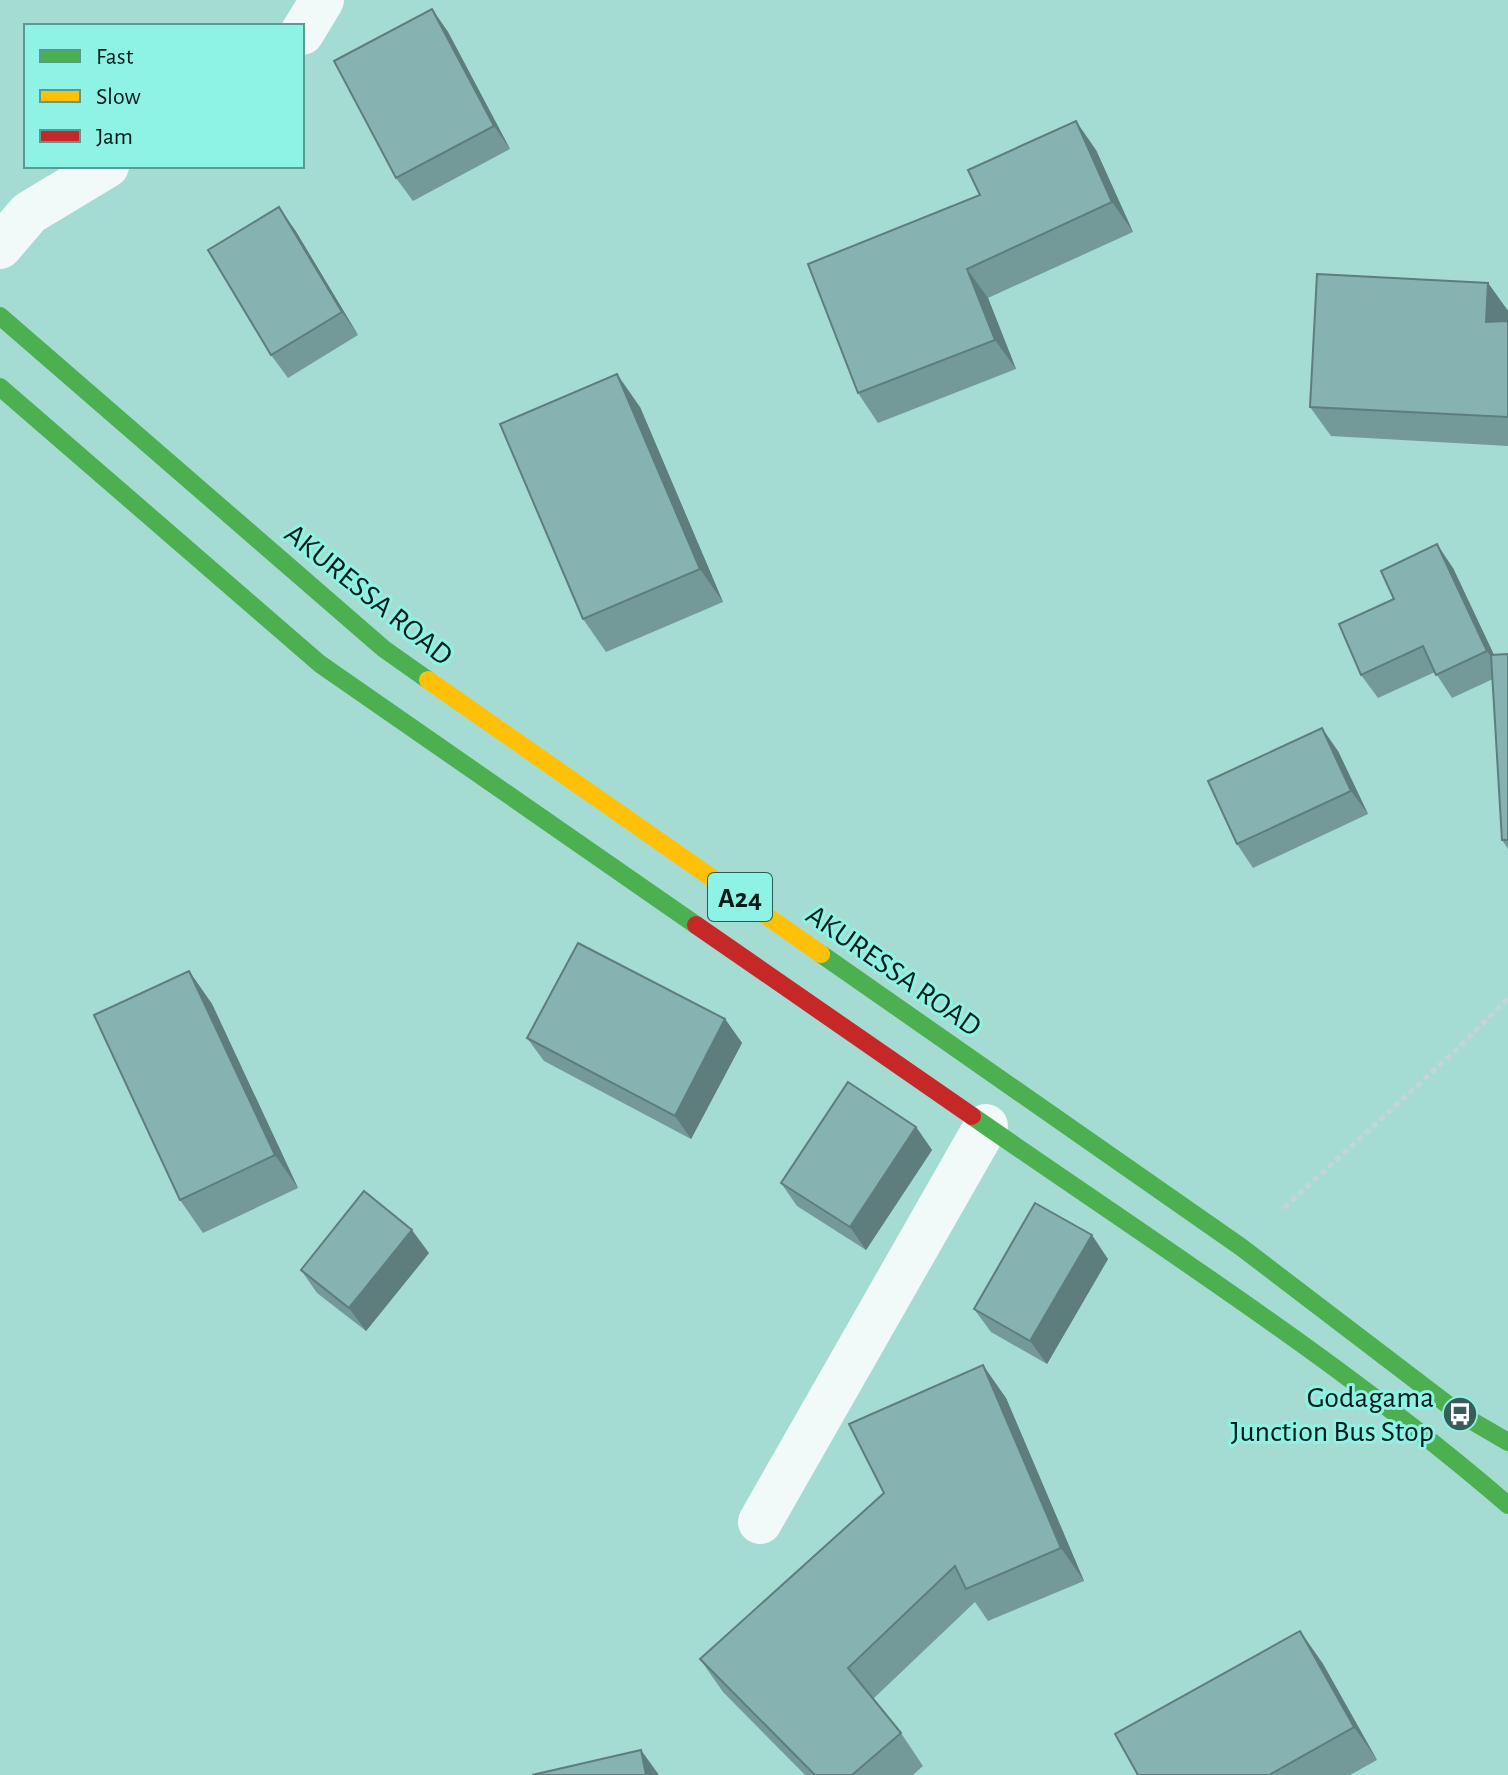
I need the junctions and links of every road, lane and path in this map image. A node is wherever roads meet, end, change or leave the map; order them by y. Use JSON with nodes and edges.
{"nodes":[{"id":1,"x":322,"y":0,"type":"edge"},
{"id":2,"x":304,"y":30,"type":"edge"},
{"id":3,"x":104,"y":168,"type":"edge"},
{"id":4,"x":0,"y":247,"type":"edge"},
{"id":5,"x":0,"y":316,"type":"edge"},
{"id":6,"x":0,"y":387,"type":"edge"},
{"id":7,"x":1508,"y":998,"type":"edge"},
{"id":8,"x":986,"y":1126,"type":"junction"},
{"id":9,"x":1241,"y":1247,"type":"junction"},
{"id":10,"x":1508,"y":1442,"type":"edge"},
{"id":11,"x":1508,"y":1505,"type":"edge"},
{"id":12,"x":760,"y":1522,"type":"dead end"}],
"edges":[{"from":1,"to":2,"type":"street"},
{"from":3,"to":4,"type":"street"},
{"from":5,"to":9,"type":"highway","name":"AKURESSA ROAD","number":"A24"},
{"from":6,"to":8,"type":"highway","number":"A24"},
{"from":7,"to":9,"type":"path"},
{"from":8,"to":11,"type":"highway","number":"A24"},
{"from":8,"to":12,"type":"street"},
{"from":9,"to":10,"type":"highway","name":"AKURESSA ROAD","number":"A24"}]}
